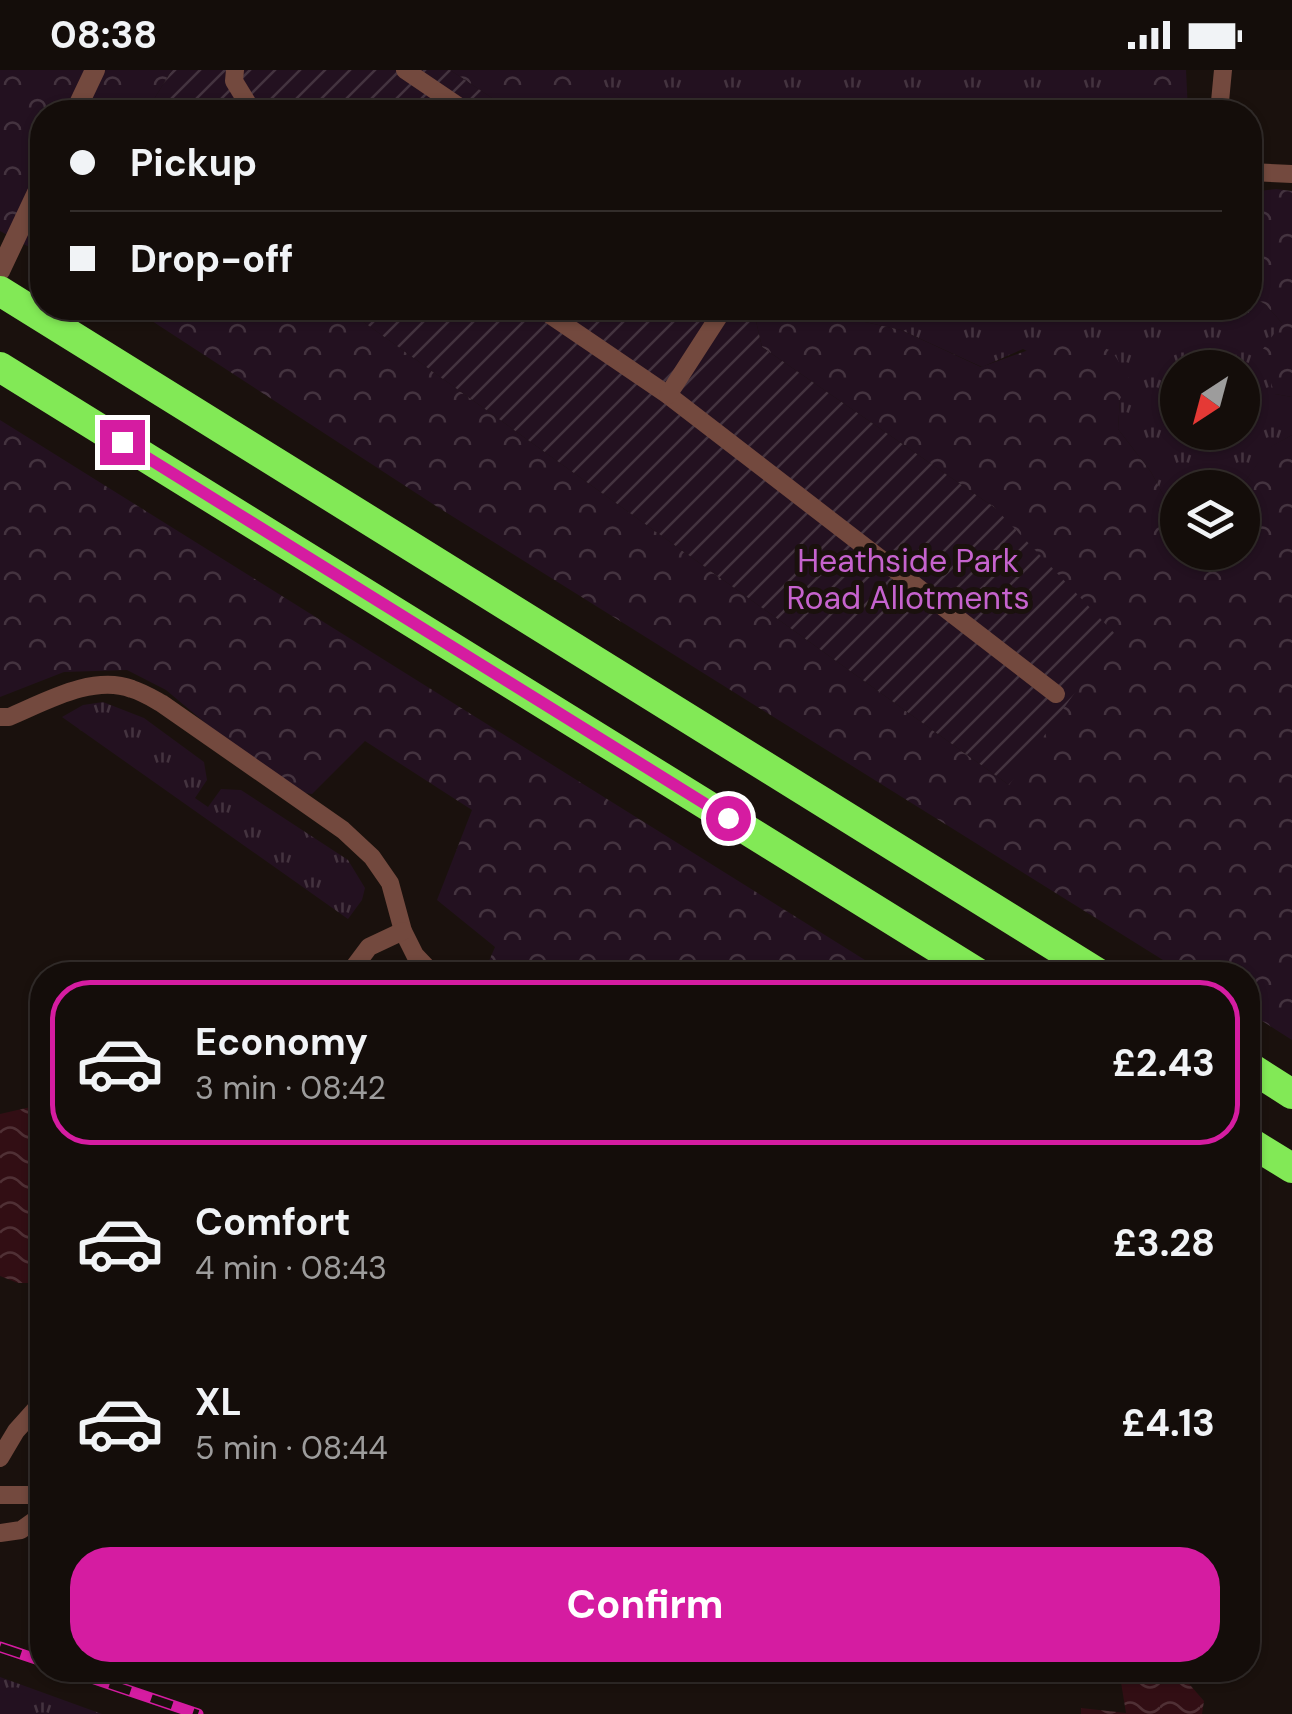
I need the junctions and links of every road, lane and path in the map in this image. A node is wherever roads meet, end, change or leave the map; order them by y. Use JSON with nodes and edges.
{"nodes":[{"id":1,"x":95,"y":70,"type":"edge"},
{"id":2,"x":235,"y":70,"type":"edge"},
{"id":3,"x":405,"y":70,"type":"edge"},
{"id":4,"x":1223,"y":70,"type":"edge"},
{"id":5,"x":81,"y":100,"type":"edge"},
{"id":6,"x":245,"y":100,"type":"edge"},
{"id":7,"x":450,"y":100,"type":"edge"},
{"id":8,"x":1220,"y":100,"type":"edge"},
{"id":9,"x":1262,"y":173,"type":"edge"},
{"id":10,"x":1292,"y":174,"type":"edge"},
{"id":11,"x":30,"y":208,"type":"edge"},
{"id":12,"x":0,"y":271,"type":"edge"},
{"id":13,"x":0,"y":291,"type":"edge"},
{"id":14,"x":30,"y":310,"type":"edge"},
{"id":15,"x":47,"y":320,"type":"edge"},
{"id":16,"x":558,"y":320,"type":"edge"},
{"id":17,"x":717,"y":320,"type":"edge"},
{"id":18,"x":0,"y":367,"type":"edge"},
{"id":19,"x":668,"y":394,"type":"junction"},
{"id":20,"x":1056,"y":694,"type":"dead end"},
{"id":21,"x":0,"y":717,"type":"edge"},
{"id":22,"x":403,"y":931,"type":"junction"},
{"id":23,"x":358,"y":962,"type":"edge"},
{"id":24,"x":422,"y":962,"type":"edge"},
{"id":25,"x":960,"y":962,"type":"edge"},
{"id":26,"x":1080,"y":962,"type":"edge"},
{"id":27,"x":1260,"y":1074,"type":"edge"},
{"id":28,"x":1292,"y":1094,"type":"edge"},
{"id":29,"x":1260,"y":1148,"type":"edge"},
{"id":30,"x":1292,"y":1168,"type":"edge"},
{"id":31,"x":30,"y":1415,"type":"edge"},
{"id":32,"x":0,"y":1458,"type":"edge"},
{"id":33,"x":0,"y":1495,"type":"edge"},
{"id":34,"x":30,"y":1495,"type":"edge"},
{"id":35,"x":30,"y":1524,"type":"edge"},
{"id":36,"x":0,"y":1534,"type":"edge"}],
"edges":[{"from":1,"to":5,"type":"street"},
{"from":2,"to":6,"type":"lane"},
{"from":3,"to":7,"type":"lane"},
{"from":4,"to":8,"type":"lane"},
{"from":9,"to":10,"type":"lane"},
{"from":11,"to":12,"type":"street"},
{"from":13,"to":14,"type":"highway"},
{"from":15,"to":26,"type":"highway"},
{"from":16,"to":19,"type":"lane"},
{"from":17,"to":19,"type":"lane"},
{"from":18,"to":25,"type":"highway"},
{"from":19,"to":20,"type":"lane"},
{"from":21,"to":22,"type":"lane"},
{"from":22,"to":23,"type":"lane"},
{"from":22,"to":24,"type":"lane"},
{"from":27,"to":28,"type":"highway"},
{"from":29,"to":30,"type":"highway"},
{"from":31,"to":32,"type":"lane"},
{"from":33,"to":34,"type":"lane"},
{"from":35,"to":36,"type":"lane"}]}
